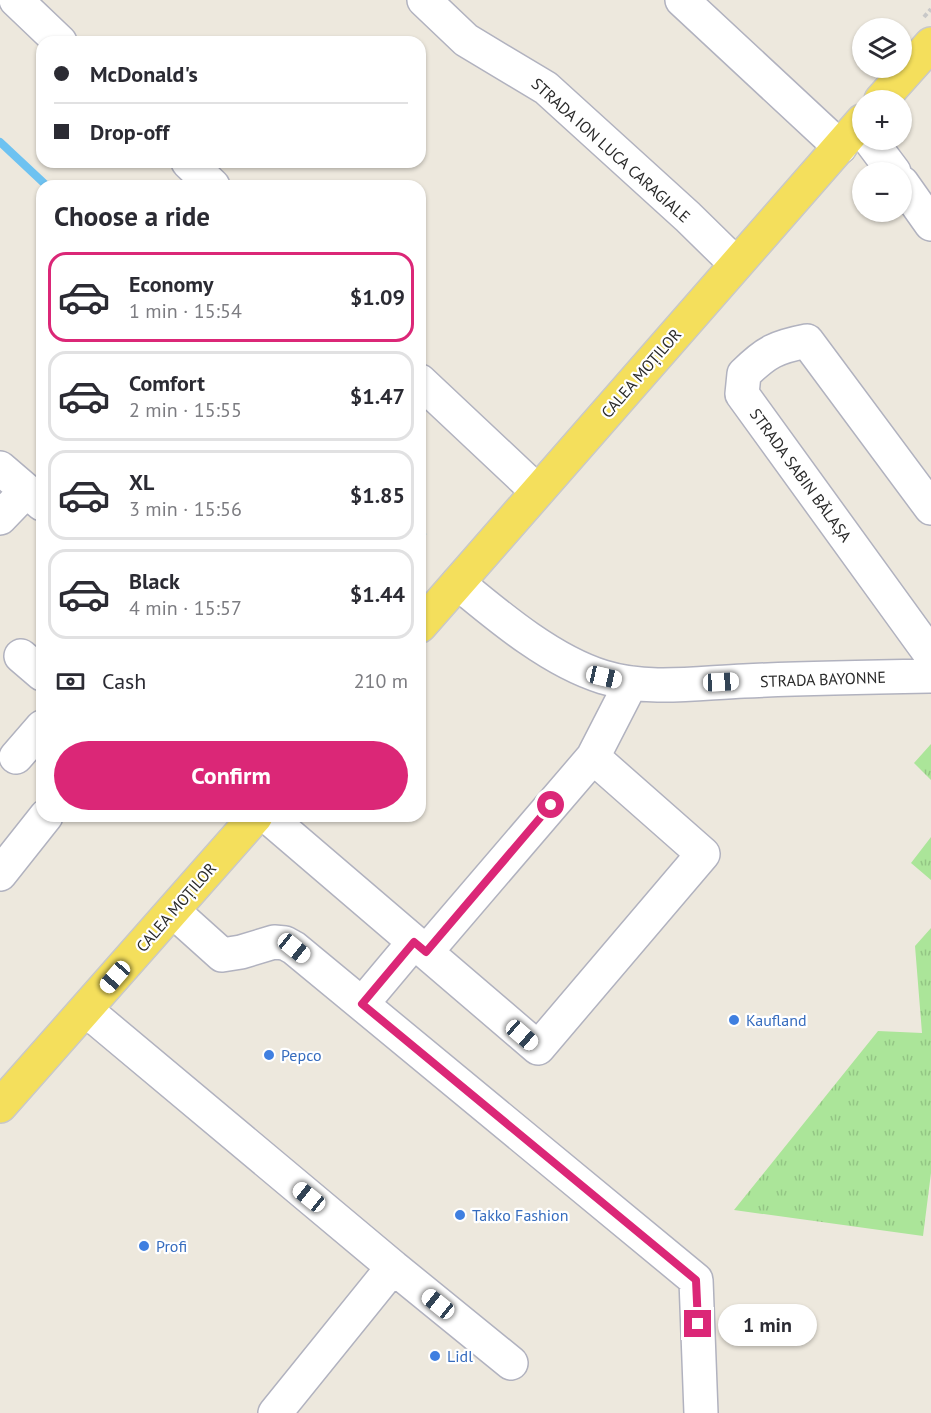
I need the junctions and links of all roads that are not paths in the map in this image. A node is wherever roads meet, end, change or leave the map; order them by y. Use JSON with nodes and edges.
{"nodes":[{"id":1,"x":16,"y":0,"type":"edge"},
{"id":2,"x":424,"y":0,"type":"edge"},
{"id":3,"x":682,"y":0,"type":"edge"},
{"id":4,"x":54,"y":36,"type":"edge"},
{"id":5,"x":931,"y":44,"type":"edge"},
{"id":6,"x":890,"y":90,"type":"edge"},
{"id":7,"x":852,"y":127,"type":"edge"},
{"id":8,"x":852,"y":140,"type":"edge"},
{"id":9,"x":875,"y":150,"type":"edge"},
{"id":10,"x":885,"y":162,"type":"edge"},
{"id":11,"x":194,"y":168,"type":"edge"},
{"id":12,"x":207,"y":180,"type":"edge"},
{"id":13,"x":912,"y":197,"type":"edge"},
{"id":14,"x":931,"y":224,"type":"edge"},
{"id":15,"x":736,"y":264,"type":"junction"},
{"id":16,"x":426,"y":387,"type":"edge"},
{"id":17,"x":0,"y":468,"type":"edge"},
{"id":18,"x":537,"y":491,"type":"junction"},
{"id":19,"x":34,"y":497,"type":"edge"},
{"id":20,"x":931,"y":508,"type":"edge"},
{"id":21,"x":0,"y":518,"type":"edge"},
{"id":22,"x":458,"y":583,"type":"junction"},
{"id":23,"x":426,"y":615,"type":"edge"},
{"id":24,"x":931,"y":655,"type":"edge"},
{"id":25,"x":931,"y":676,"type":"edge"},
{"id":26,"x":631,"y":683,"type":"junction"},
{"id":27,"x":36,"y":734,"type":"edge"},
{"id":28,"x":16,"y":757,"type":"dead end"},
{"id":29,"x":593,"y":757,"type":"junction"},
{"id":30,"x":41,"y":822,"type":"edge"},
{"id":31,"x":251,"y":822,"type":"edge"},
{"id":32,"x":274,"y":822,"type":"edge"},
{"id":33,"x":0,"y":874,"type":"edge"},
{"id":34,"x":173,"y":911,"type":"junction"},
{"id":35,"x":420,"y":947,"type":"junction"},
{"id":36,"x":362,"y":1004,"type":"junction"},
{"id":37,"x":86,"y":1010,"type":"junction"},
{"id":38,"x":0,"y":1106,"type":"edge"},
{"id":39,"x":393,"y":1267,"type":"junction"},
{"id":40,"x":511,"y":1363,"type":"dead end"},
{"id":41,"x":275,"y":1413,"type":"edge"},
{"id":42,"x":701,"y":1413,"type":"edge"}],
"edges":[{"from":1,"to":4,"type":"street"},
{"from":2,"to":15,"type":"street","name":"STRADA ION LUCA CARAGIALE"},
{"from":3,"to":7,"type":"street"},
{"from":5,"to":6,"type":"main road"},
{"from":8,"to":15,"type":"main road","name":"CALEA MOȚILOR"},
{"from":9,"to":10,"type":"street"},
{"from":11,"to":12,"type":"street"},
{"from":13,"to":14,"type":"street"},
{"from":15,"to":18,"type":"main road","name":"CALEA MOȚILOR"},
{"from":16,"to":18,"type":"street"},
{"from":17,"to":19,"type":"street"},
{"from":18,"to":22,"type":"main road","name":"CALEA MOȚILOR"},
{"from":19,"to":21,"type":"street"},
{"from":20,"to":24,"type":"street","name":"STRADA SABIN BĂLAȘA"},
{"from":22,"to":23,"type":"main road","name":"CALEA MOȚILOR"},
{"from":22,"to":26,"type":"street","name":"STRADA BAYONNE"},
{"from":25,"to":26,"type":"street","name":"STRADA BAYONNE"},
{"from":26,"to":29,"type":"street"},
{"from":27,"to":28,"type":"street"},
{"from":29,"to":35,"type":"street"},
{"from":29,"to":35,"type":"street"},
{"from":30,"to":33,"type":"street"},
{"from":31,"to":34,"type":"main road","name":"CALEA MOȚILOR"},
{"from":32,"to":35,"type":"street"},
{"from":34,"to":36,"type":"street"},
{"from":34,"to":37,"type":"main road","name":"CALEA MOȚILOR"},
{"from":35,"to":36,"type":"street"},
{"from":36,"to":42,"type":"street"},
{"from":37,"to":38,"type":"main road","name":"CALEA MOȚILOR"},
{"from":37,"to":39,"type":"street"},
{"from":39,"to":40,"type":"street"},
{"from":39,"to":41,"type":"street"}]}
